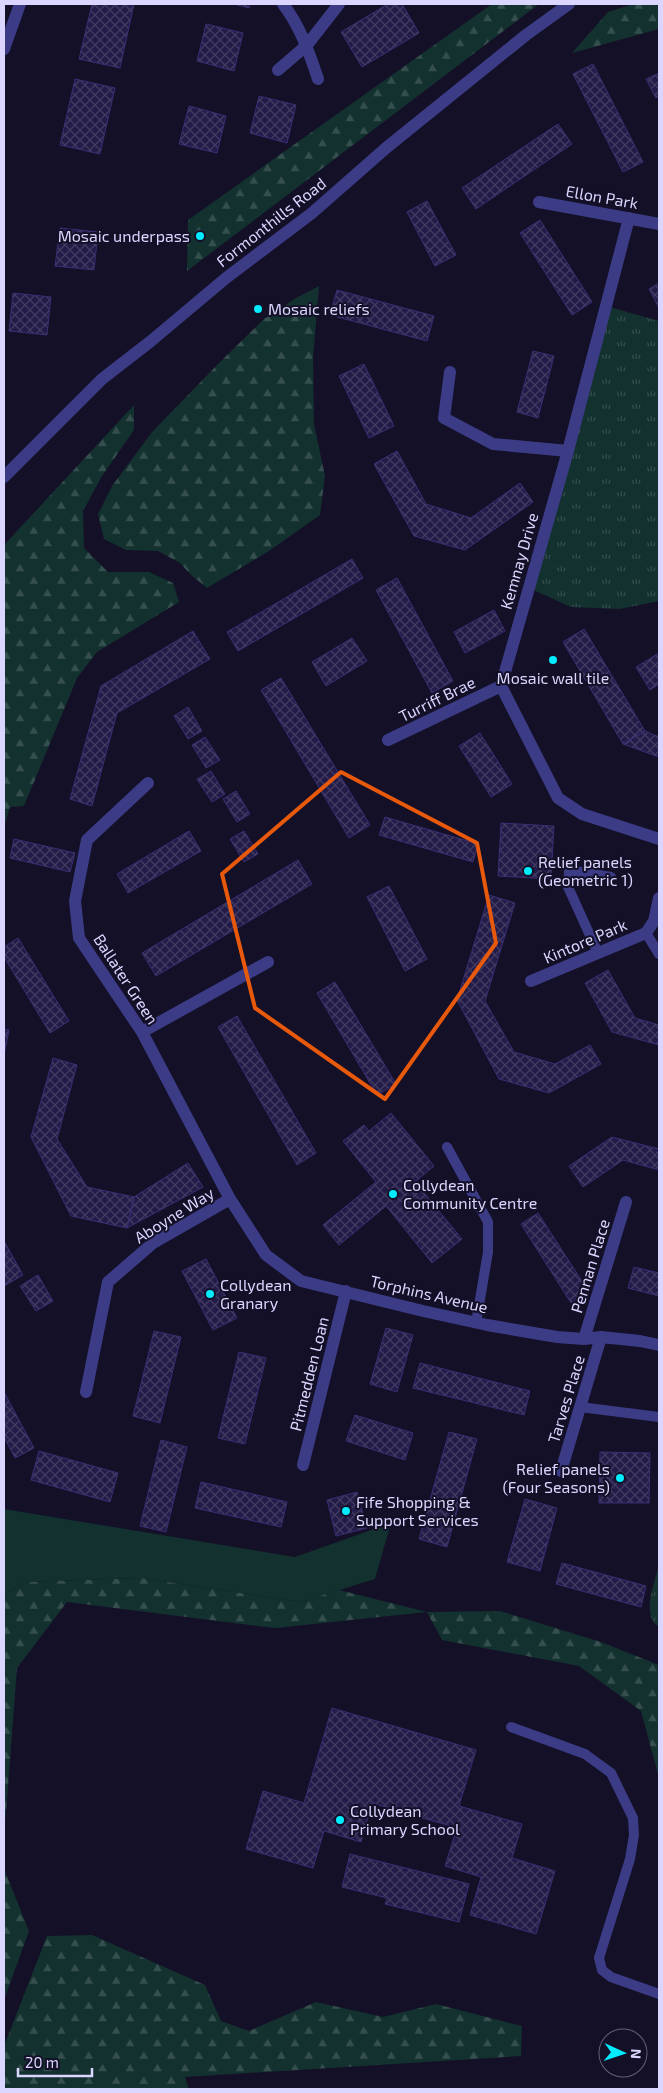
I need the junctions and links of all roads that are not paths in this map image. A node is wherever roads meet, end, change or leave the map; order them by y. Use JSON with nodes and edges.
{"nodes":[{"id":1,"x":20,"y":4,"type":"edge"},
{"id":2,"x":283,"y":4,"type":"edge"},
{"id":3,"x":339,"y":4,"type":"edge"},
{"id":4,"x":569,"y":4,"type":"edge"},
{"id":5,"x":307,"y":46,"type":"junction"},
{"id":6,"x":4,"y":49,"type":"edge"},
{"id":7,"x":278,"y":70,"type":"dead end"},
{"id":8,"x":318,"y":79,"type":"dead end"},
{"id":9,"x":539,"y":202,"type":"dead end"},
{"id":10,"x":629,"y":218,"type":"junction"},
{"id":11,"x":659,"y":224,"type":"edge"},
{"id":12,"x":450,"y":372,"type":"dead end"},
{"id":13,"x":568,"y":451,"type":"junction"},
{"id":14,"x":4,"y":477,"type":"edge"},
{"id":15,"x":501,"y":686,"type":"junction"},
{"id":16,"x":388,"y":740,"type":"dead end"},
{"id":17,"x":148,"y":783,"type":"dead end"},
{"id":18,"x":659,"y":839,"type":"edge"},
{"id":19,"x":611,"y":877,"type":"dead end"},
{"id":20,"x":659,"y":898,"type":"edge"},
{"id":21,"x":646,"y":933,"type":"junction"},
{"id":22,"x":598,"y":953,"type":"junction"},
{"id":23,"x":659,"y":954,"type":"edge"},
{"id":24,"x":268,"y":962,"type":"dead end"},
{"id":25,"x":531,"y":981,"type":"dead end"},
{"id":26,"x":142,"y":1032,"type":"junction"},
{"id":27,"x":447,"y":1147,"type":"dead end"},
{"id":28,"x":230,"y":1199,"type":"junction"},
{"id":29,"x":626,"y":1202,"type":"dead end"},
{"id":30,"x":346,"y":1292,"type":"junction"},
{"id":31,"x":476,"y":1322,"type":"junction"},
{"id":32,"x":601,"y":1337,"type":"junction"},
{"id":33,"x":584,"y":1339,"type":"junction"},
{"id":34,"x":659,"y":1344,"type":"edge"},
{"id":35,"x":86,"y":1392,"type":"dead end"},
{"id":36,"x":580,"y":1407,"type":"junction"},
{"id":37,"x":659,"y":1417,"type":"edge"},
{"id":38,"x":303,"y":1465,"type":"dead end"},
{"id":39,"x":562,"y":1471,"type":"dead end"},
{"id":40,"x":511,"y":1727,"type":"dead end"},
{"id":41,"x":659,"y":1994,"type":"edge"}],
"edges":[{"from":1,"to":6,"type":"street"},
{"from":2,"to":5,"type":"street"},
{"from":3,"to":5,"type":"street"},
{"from":4,"to":14,"type":"street","name":"Formonthills Road"},
{"from":5,"to":7,"type":"street"},
{"from":5,"to":8,"type":"street"},
{"from":9,"to":10,"type":"street","name":"Ellon Park"},
{"from":10,"to":11,"type":"street","name":"Ellon Park"},
{"from":10,"to":13,"type":"street","name":"Kemnay Drive"},
{"from":12,"to":13,"type":"street"},
{"from":13,"to":15,"type":"street","name":"Kemnay Drive"},
{"from":15,"to":16,"type":"street","name":"Turriff Brae"},
{"from":15,"to":18,"type":"street"},
{"from":17,"to":26,"type":"street","name":"Ballater Green"},
{"from":19,"to":22,"type":"lane"},
{"from":20,"to":21,"type":"street","name":"Kintore Park"},
{"from":21,"to":22,"type":"street","name":"Kintore Park"},
{"from":21,"to":23,"type":"lane"},
{"from":22,"to":25,"type":"street","name":"Kintore Park"},
{"from":24,"to":26,"type":"street"},
{"from":26,"to":28,"type":"street","name":"Ballater Green"},
{"from":27,"to":31,"type":"lane"},
{"from":28,"to":30,"type":"street","name":"Torphins Avenue"},
{"from":28,"to":35,"type":"street","name":"Aboyne Way"},
{"from":29,"to":33,"type":"street","name":"Pennan Place"},
{"from":30,"to":31,"type":"street","name":"Torphins Avenue"},
{"from":30,"to":38,"type":"street","name":"Pitmedden Loan"},
{"from":31,"to":33,"type":"street","name":"Torphins Avenue"},
{"from":32,"to":33,"type":"street","name":"Torphins Avenue"},
{"from":32,"to":34,"type":"street","name":"Torphins Avenue"},
{"from":32,"to":36,"type":"street","name":"Tarves Place"},
{"from":36,"to":37,"type":"lane"},
{"from":36,"to":39,"type":"street","name":"Tarves Place"},
{"from":40,"to":41,"type":"lane"}]}
